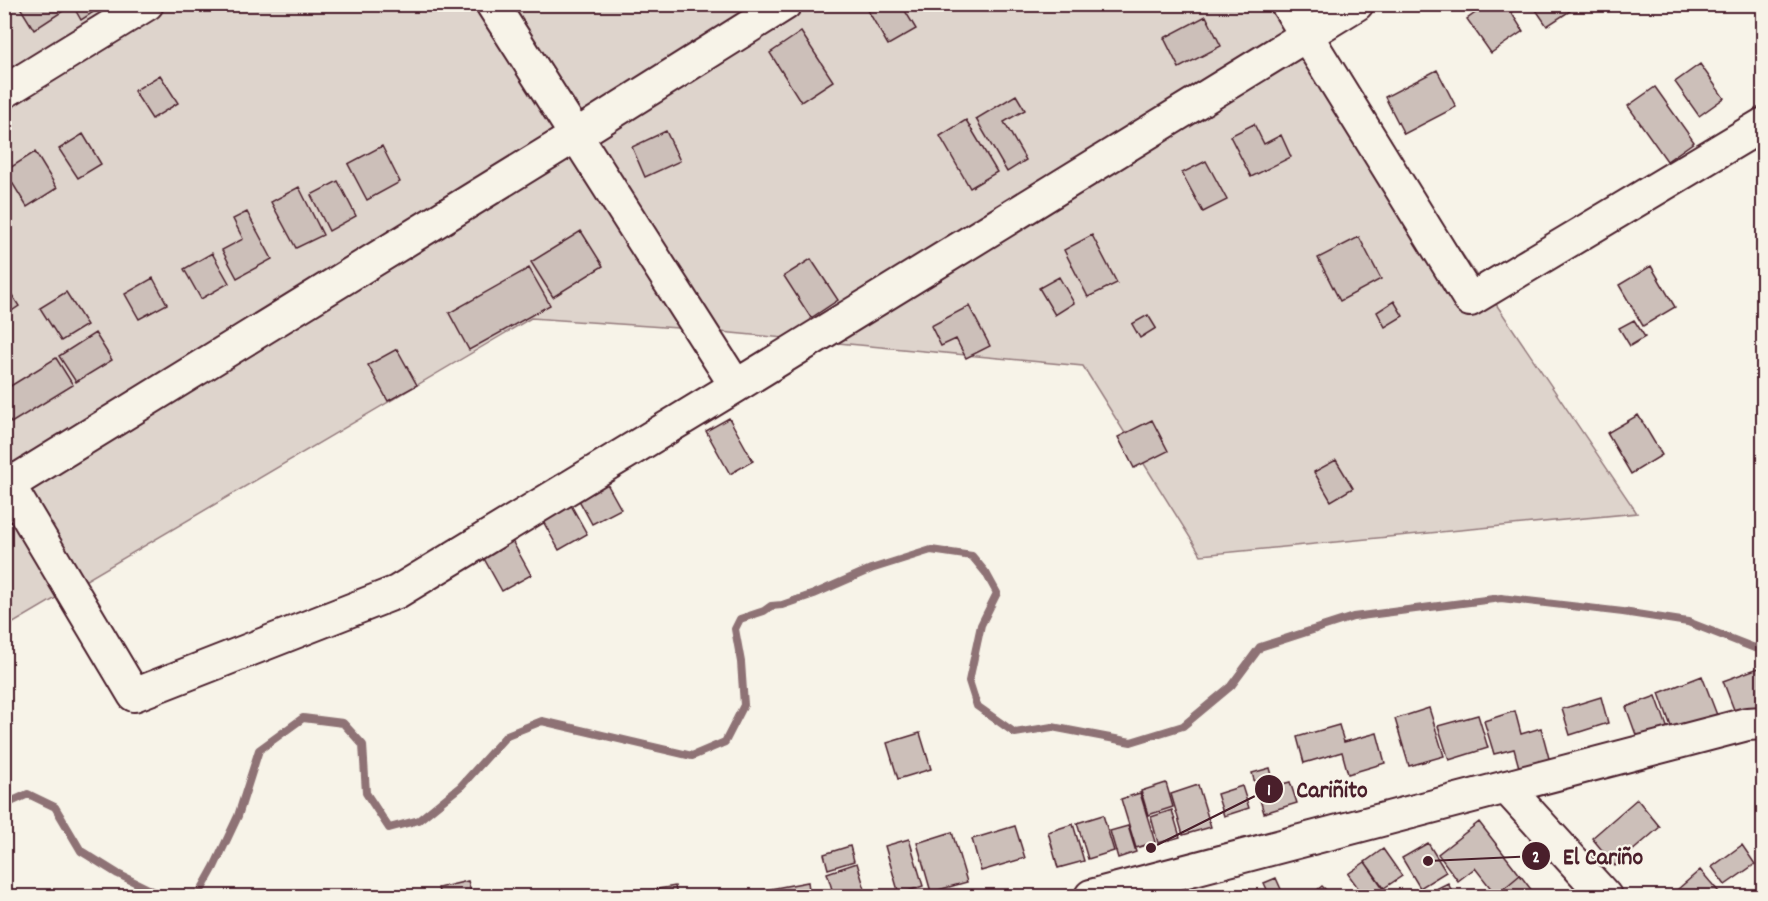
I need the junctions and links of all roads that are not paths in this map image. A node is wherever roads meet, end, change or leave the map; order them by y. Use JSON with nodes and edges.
{"nodes":[{"id":1,"x":147,"y":4,"type":"edge"},
{"id":2,"x":492,"y":4,"type":"edge"},
{"id":3,"x":785,"y":4,"type":"edge"},
{"id":4,"x":1287,"y":4,"type":"edge"},
{"id":5,"x":1357,"y":4,"type":"edge"},
{"id":6,"x":1307,"y":34,"type":"junction"},
{"id":7,"x":4,"y":92,"type":"edge"},
{"id":8,"x":1764,"y":124,"type":"edge"},
{"id":9,"x":575,"y":136,"type":"junction"},
{"id":10,"x":736,"y":386,"type":"junction"},
{"id":11,"x":6,"y":483,"type":"edge"},
{"id":12,"x":1764,"y":723,"type":"edge"},
{"id":13,"x":1506,"y":787,"type":"junction"},
{"id":14,"x":1091,"y":897,"type":"edge"},
{"id":15,"x":1605,"y":897,"type":"edge"}],
"edges":[{"from":1,"to":7,"type":"street"},
{"from":2,"to":9,"type":"street"},
{"from":3,"to":9,"type":"street"},
{"from":4,"to":6,"type":"street"},
{"from":5,"to":6,"type":"street"},
{"from":6,"to":8,"type":"street"},
{"from":6,"to":10,"type":"street"},
{"from":9,"to":10,"type":"street"},
{"from":9,"to":11,"type":"street"},
{"from":10,"to":11,"type":"street"},
{"from":12,"to":13,"type":"street"},
{"from":13,"to":14,"type":"street"},
{"from":13,"to":15,"type":"street"}]}
